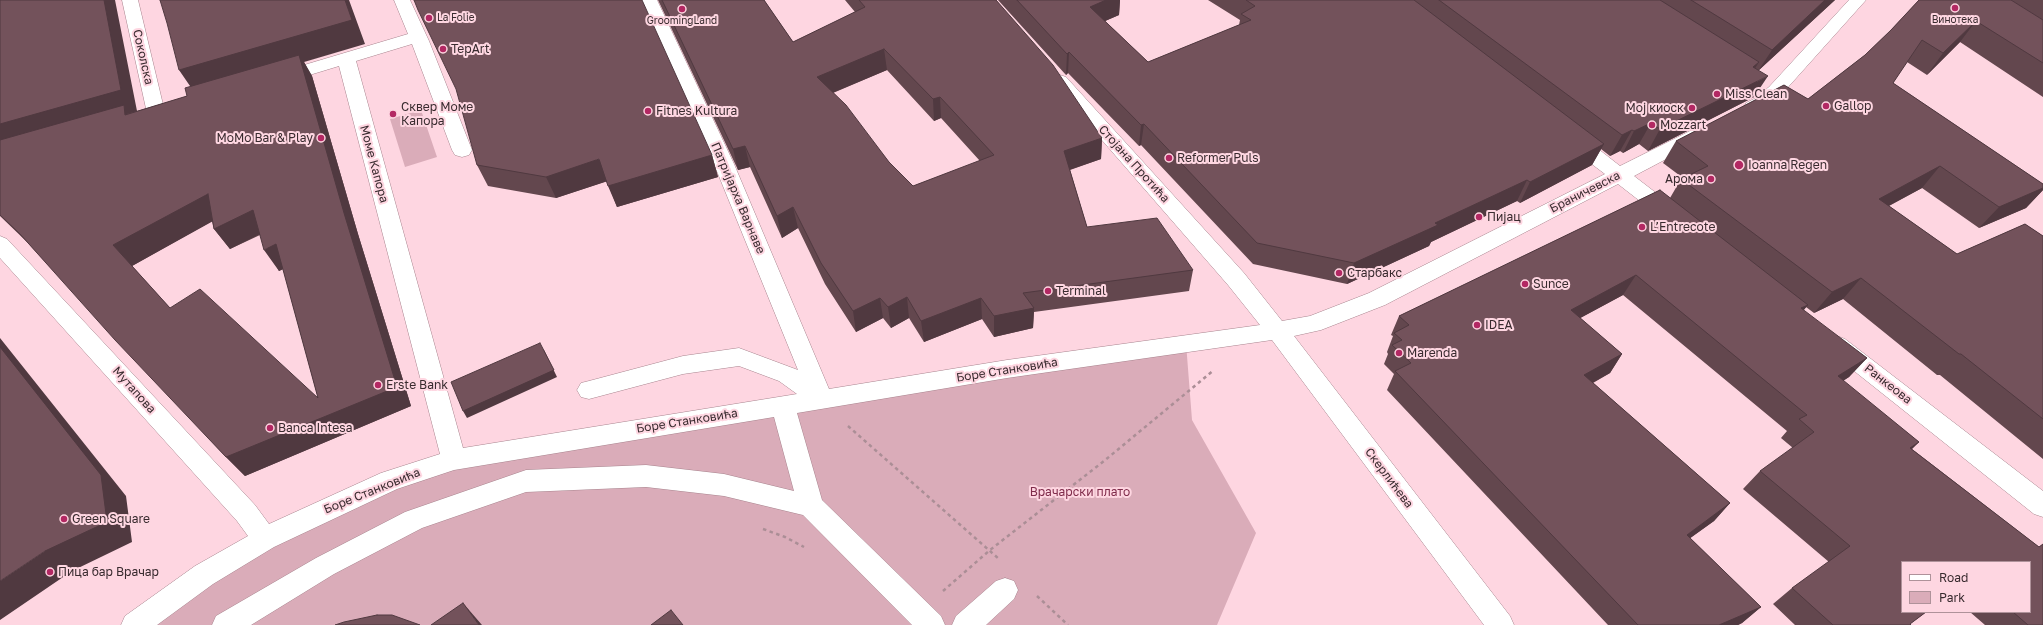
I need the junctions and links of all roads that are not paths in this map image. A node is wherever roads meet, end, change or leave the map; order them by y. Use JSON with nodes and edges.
{"nodes":[{"id":1,"x":130,"y":0,"type":"edge"},
{"id":2,"x":402,"y":0,"type":"edge"},
{"id":3,"x":649,"y":0,"type":"edge"},
{"id":4,"x":1858,"y":0,"type":"edge"},
{"id":5,"x":418,"y":37,"type":"junction"},
{"id":6,"x":346,"y":59,"type":"junction"},
{"id":7,"x":1045,"y":65,"type":"edge"},
{"id":8,"x":262,"y":83,"type":"edge"},
{"id":9,"x":156,"y":113,"type":"edge"},
{"id":10,"x":1740,"y":114,"type":"edge"},
{"id":11,"x":1718,"y":125,"type":"edge"},
{"id":12,"x":1561,"y":130,"type":"edge"},
{"id":13,"x":462,"y":150,"type":"dead end"},
{"id":14,"x":1619,"y":174,"type":"junction"},
{"id":15,"x":1688,"y":229,"type":"edge"},
{"id":16,"x":0,"y":244,"type":"edge"},
{"id":17,"x":1277,"y":331,"type":"junction"},
{"id":18,"x":1819,"y":331,"type":"edge"},
{"id":19,"x":589,"y":390,"type":"dead end"},
{"id":20,"x":822,"y":399,"type":"junction"},
{"id":21,"x":783,"y":405,"type":"junction"},
{"id":22,"x":454,"y":460,"type":"junction"},
{"id":23,"x":811,"y":506,"type":"junction"},
{"id":24,"x":2043,"y":506,"type":"edge"},
{"id":25,"x":265,"y":539,"type":"junction"},
{"id":26,"x":1005,"y":590,"type":"dead end"},
{"id":27,"x":925,"y":619,"type":"edge"},
{"id":28,"x":135,"y":625,"type":"edge"},
{"id":29,"x":226,"y":625,"type":"edge"},
{"id":30,"x":966,"y":625,"type":"edge"},
{"id":31,"x":1500,"y":625,"type":"edge"}],
"edges":[{"from":1,"to":9,"type":"street","name":"Соколска"},
{"from":2,"to":5,"type":"street"},
{"from":3,"to":20,"type":"street","name":"Патријарха Варнаве"},
{"from":4,"to":10,"type":"street"},
{"from":5,"to":6,"type":"street"},
{"from":5,"to":13,"type":"street"},
{"from":6,"to":8,"type":"street"},
{"from":6,"to":22,"type":"street","name":"Моме Капора"},
{"from":7,"to":17,"type":"street","name":"Стојана Протића"},
{"from":11,"to":14,"type":"street","name":"Браничевска"},
{"from":12,"to":14,"type":"street"},
{"from":14,"to":15,"type":"street"},
{"from":14,"to":17,"type":"street","name":"Браничевска"},
{"from":16,"to":25,"type":"street","name":"Мутапова"},
{"from":17,"to":20,"type":"street","name":"Боре Станковића"},
{"from":17,"to":31,"type":"street","name":"Скерлићева"},
{"from":18,"to":24,"type":"street","name":"Ранкеова"},
{"from":19,"to":20,"type":"street"},
{"from":20,"to":21,"type":"street","name":"Боре Станковића"},
{"from":21,"to":22,"type":"street","name":"Боре Станковића"},
{"from":21,"to":23,"type":"street"},
{"from":22,"to":25,"type":"street","name":"Боре Станковића"},
{"from":23,"to":27,"type":"street"},
{"from":23,"to":29,"type":"street"},
{"from":25,"to":28,"type":"street","name":"Боре Станковића"},
{"from":26,"to":30,"type":"street"}]}
